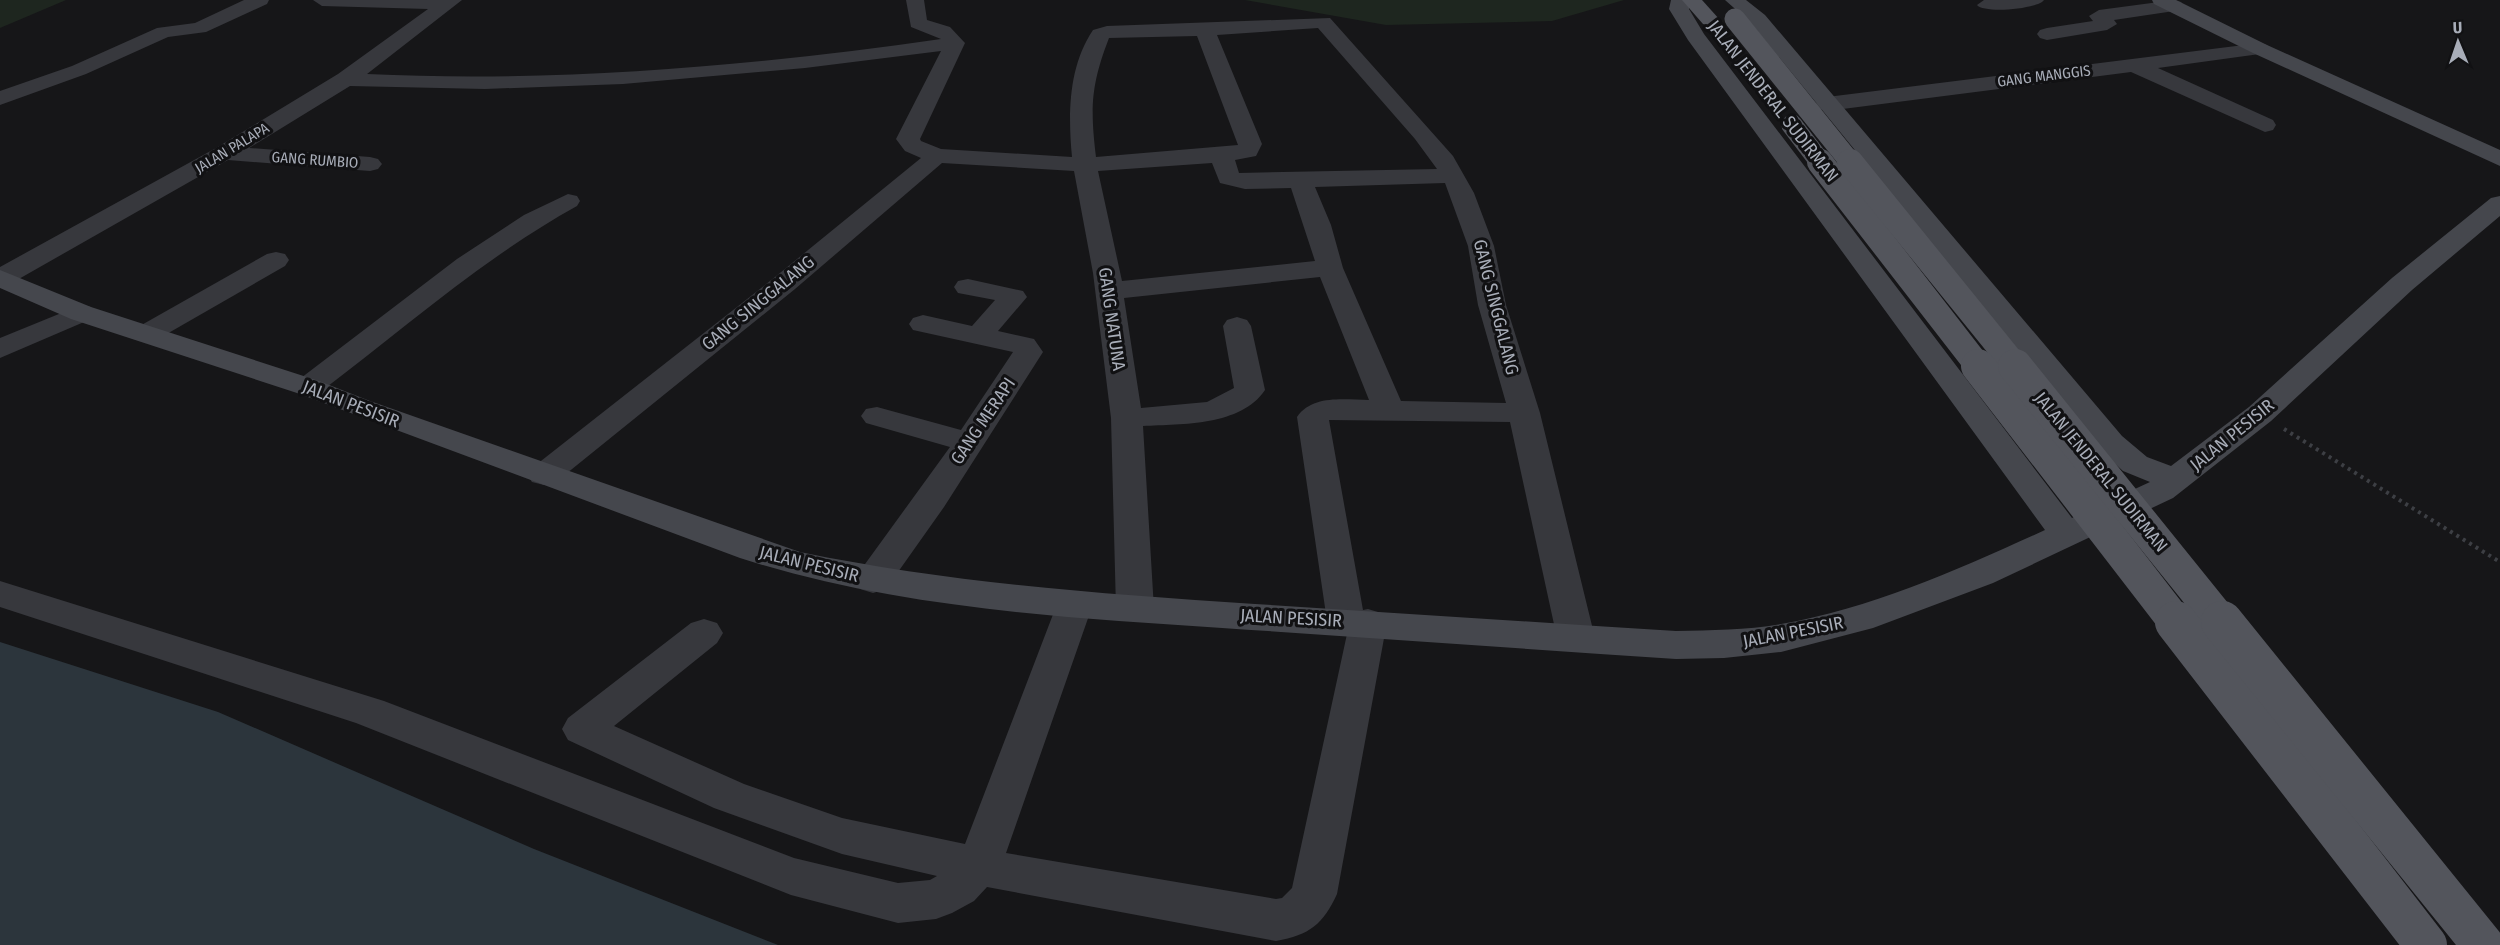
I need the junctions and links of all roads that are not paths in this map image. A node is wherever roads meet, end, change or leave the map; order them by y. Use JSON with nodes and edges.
{"nodes":[{"id":1,"x":260,"y":0,"type":"edge"},
{"id":2,"x":322,"y":0,"type":"edge"},
{"id":3,"x":915,"y":0,"type":"edge"},
{"id":4,"x":1680,"y":0,"type":"edge"},
{"id":5,"x":2035,"y":0,"type":"edge"},
{"id":6,"x":451,"y":2,"type":"edge"},
{"id":7,"x":2167,"y":3,"type":"edge"},
{"id":8,"x":1987,"y":5,"type":"dead end"},
{"id":9,"x":1718,"y":8,"type":"edge"},
{"id":10,"x":1205,"y":30,"type":"junction"},
{"id":11,"x":2047,"y":34,"type":"dead end"},
{"id":12,"x":955,"y":43,"type":"junction"},
{"id":13,"x":2260,"y":50,"type":"junction"},
{"id":14,"x":2134,"y":65,"type":"junction"},
{"id":15,"x":346,"y":79,"type":"junction"},
{"id":16,"x":0,"y":98,"type":"edge"},
{"id":17,"x":1827,"y":104,"type":"junction"},
{"id":18,"x":2265,"y":125,"type":"dead end"},
{"id":19,"x":224,"y":153,"type":"junction"},
{"id":20,"x":1221,"y":155,"type":"junction"},
{"id":21,"x":938,"y":156,"type":"junction"},
{"id":22,"x":2500,"y":159,"type":"edge"},
{"id":23,"x":370,"y":164,"type":"dead end"},
{"id":24,"x":1085,"y":165,"type":"junction"},
{"id":25,"x":1453,"y":176,"type":"junction"},
{"id":26,"x":1300,"y":179,"type":"junction"},
{"id":27,"x":568,"y":201,"type":"dead end"},
{"id":28,"x":2500,"y":203,"type":"edge"},
{"id":29,"x":276,"y":260,"type":"dead end"},
{"id":30,"x":1330,"y":268,"type":"junction"},
{"id":31,"x":0,"y":278,"type":"edge"},
{"id":32,"x":968,"y":287,"type":"dead end"},
{"id":33,"x":1109,"y":291,"type":"junction"},
{"id":34,"x":81,"y":313,"type":"junction"},
{"id":35,"x":924,"y":324,"type":"dead end"},
{"id":36,"x":1237,"y":326,"type":"dead end"},
{"id":37,"x":148,"y":333,"type":"junction"},
{"id":38,"x":980,"y":334,"type":"junction"},
{"id":39,"x":0,"y":349,"type":"edge"},
{"id":40,"x":308,"y":387,"type":"junction"},
{"id":41,"x":1389,"y":410,"type":"junction"},
{"id":42,"x":1524,"y":413,"type":"junction"},
{"id":43,"x":877,"y":416,"type":"dead end"},
{"id":44,"x":1126,"y":417,"type":"junction"},
{"id":45,"x":967,"y":442,"type":"junction"},
{"id":46,"x":543,"y":475,"type":"junction"},
{"id":47,"x":2176,"y":480,"type":"junction"},
{"id":48,"x":2066,"y":534,"type":"junction"},
{"id":49,"x":873,"y":580,"type":"junction"},
{"id":50,"x":0,"y":594,"type":"edge"},
{"id":51,"x":1075,"y":604,"type":"junction"},
{"id":52,"x":1135,"y":609,"type":"junction"},
{"id":53,"x":1357,"y":622,"type":"junction"},
{"id":54,"x":704,"y":633,"type":"dead end"},
{"id":55,"x":1575,"y":638,"type":"junction"},
{"id":56,"x":979,"y":866,"type":"junction"},
{"id":57,"x":2426,"y":945,"type":"edge"},
{"id":58,"x":2483,"y":945,"type":"edge"}],
"edges":[{"from":1,"to":16,"type":"street"},
{"from":2,"to":6,"type":"street"},
{"from":3,"to":12,"type":"street"},
{"from":4,"to":48,"type":"street"},
{"from":5,"to":8,"type":"street"},
{"from":6,"to":15,"type":"street","name":"JALAN PALAPA"},
{"from":7,"to":11,"type":"street"},
{"from":7,"to":13,"type":"street"},
{"from":9,"to":17,"type":"street"},
{"from":9,"to":57,"type":"main road","name":"JALAN JENDERAL SUDIRMAN","bridge":true},
{"from":9,"to":58,"type":"main road","name":"JALAN JENDERAL SUDIRMAN","bridge":true},
{"from":10,"to":20,"type":"street"},
{"from":10,"to":24,"type":"street","name":"GANG NATUNA"},
{"from":10,"to":25,"type":"street","name":"GANG SINGGALANG"},
{"from":12,"to":15,"type":"street"},
{"from":12,"to":21,"type":"street"},
{"from":13,"to":14,"type":"street","name":"GANG MANGGIS"},
{"from":13,"to":22,"type":"street"},
{"from":14,"to":17,"type":"street","name":"GANG MANGGIS"},
{"from":14,"to":18,"type":"street"},
{"from":15,"to":19,"type":"street","name":"JALAN PALAPA"},
{"from":17,"to":47,"type":"street"},
{"from":19,"to":23,"type":"street","name":"GANG RUMBIO"},
{"from":19,"to":31,"type":"street","name":"JALAN PALAPA"},
{"from":20,"to":24,"type":"street"},
{"from":20,"to":26,"type":"street"},
{"from":21,"to":24,"type":"street"},
{"from":21,"to":46,"type":"street","name":"GANG SINGGALANG"},
{"from":24,"to":33,"type":"street","name":"GANG NATUNA"},
{"from":25,"to":26,"type":"street"},
{"from":25,"to":42,"type":"street","name":"GANG SINGGALANG"},
{"from":26,"to":30,"type":"street"},
{"from":27,"to":40,"type":"street"},
{"from":28,"to":47,"type":"street","name":"JALAN PESISIR"},
{"from":29,"to":37,"type":"street"},
{"from":30,"to":33,"type":"street"},
{"from":30,"to":41,"type":"street"},
{"from":31,"to":34,"type":"street","name":"JALAN PESISIR"},
{"from":32,"to":38,"type":"street"},
{"from":33,"to":44,"type":"street","name":"GANG NATUNA"},
{"from":34,"to":37,"type":"street","name":"JALAN PESISIR"},
{"from":34,"to":39,"type":"street"},
{"from":35,"to":38,"type":"street","name":"GANG MERAPI"},
{"from":36,"to":44,"type":"street"},
{"from":37,"to":40,"type":"street","name":"JALAN PESISIR"},
{"from":38,"to":45,"type":"street","name":"GANG MERAPI"},
{"from":40,"to":46,"type":"street","name":"JALAN PESISIR"},
{"from":41,"to":42,"type":"street"},
{"from":41,"to":53,"type":"street"},
{"from":42,"to":55,"type":"street","name":"GANG SINGGALANG"},
{"from":43,"to":45,"type":"street"},
{"from":44,"to":52,"type":"street","name":"GANG NATUNA"},
{"from":45,"to":49,"type":"street","name":"GANG MERAPI"},
{"from":46,"to":49,"type":"street","name":"JALAN PESISIR"},
{"from":47,"to":48,"type":"street","name":"JALAN PESISIR"},
{"from":48,"to":55,"type":"street","name":"JALAN PESISIR"},
{"from":49,"to":51,"type":"street","name":"JALAN PESISIR"},
{"from":50,"to":56,"type":"street"},
{"from":51,"to":52,"type":"street","name":"JALAN PESISIR"},
{"from":51,"to":56,"type":"street"},
{"from":52,"to":53,"type":"street","name":"JALAN PESISIR"},
{"from":53,"to":55,"type":"street","name":"JALAN PESISIR"},
{"from":53,"to":56,"type":"street"},
{"from":54,"to":56,"type":"street"}]}
